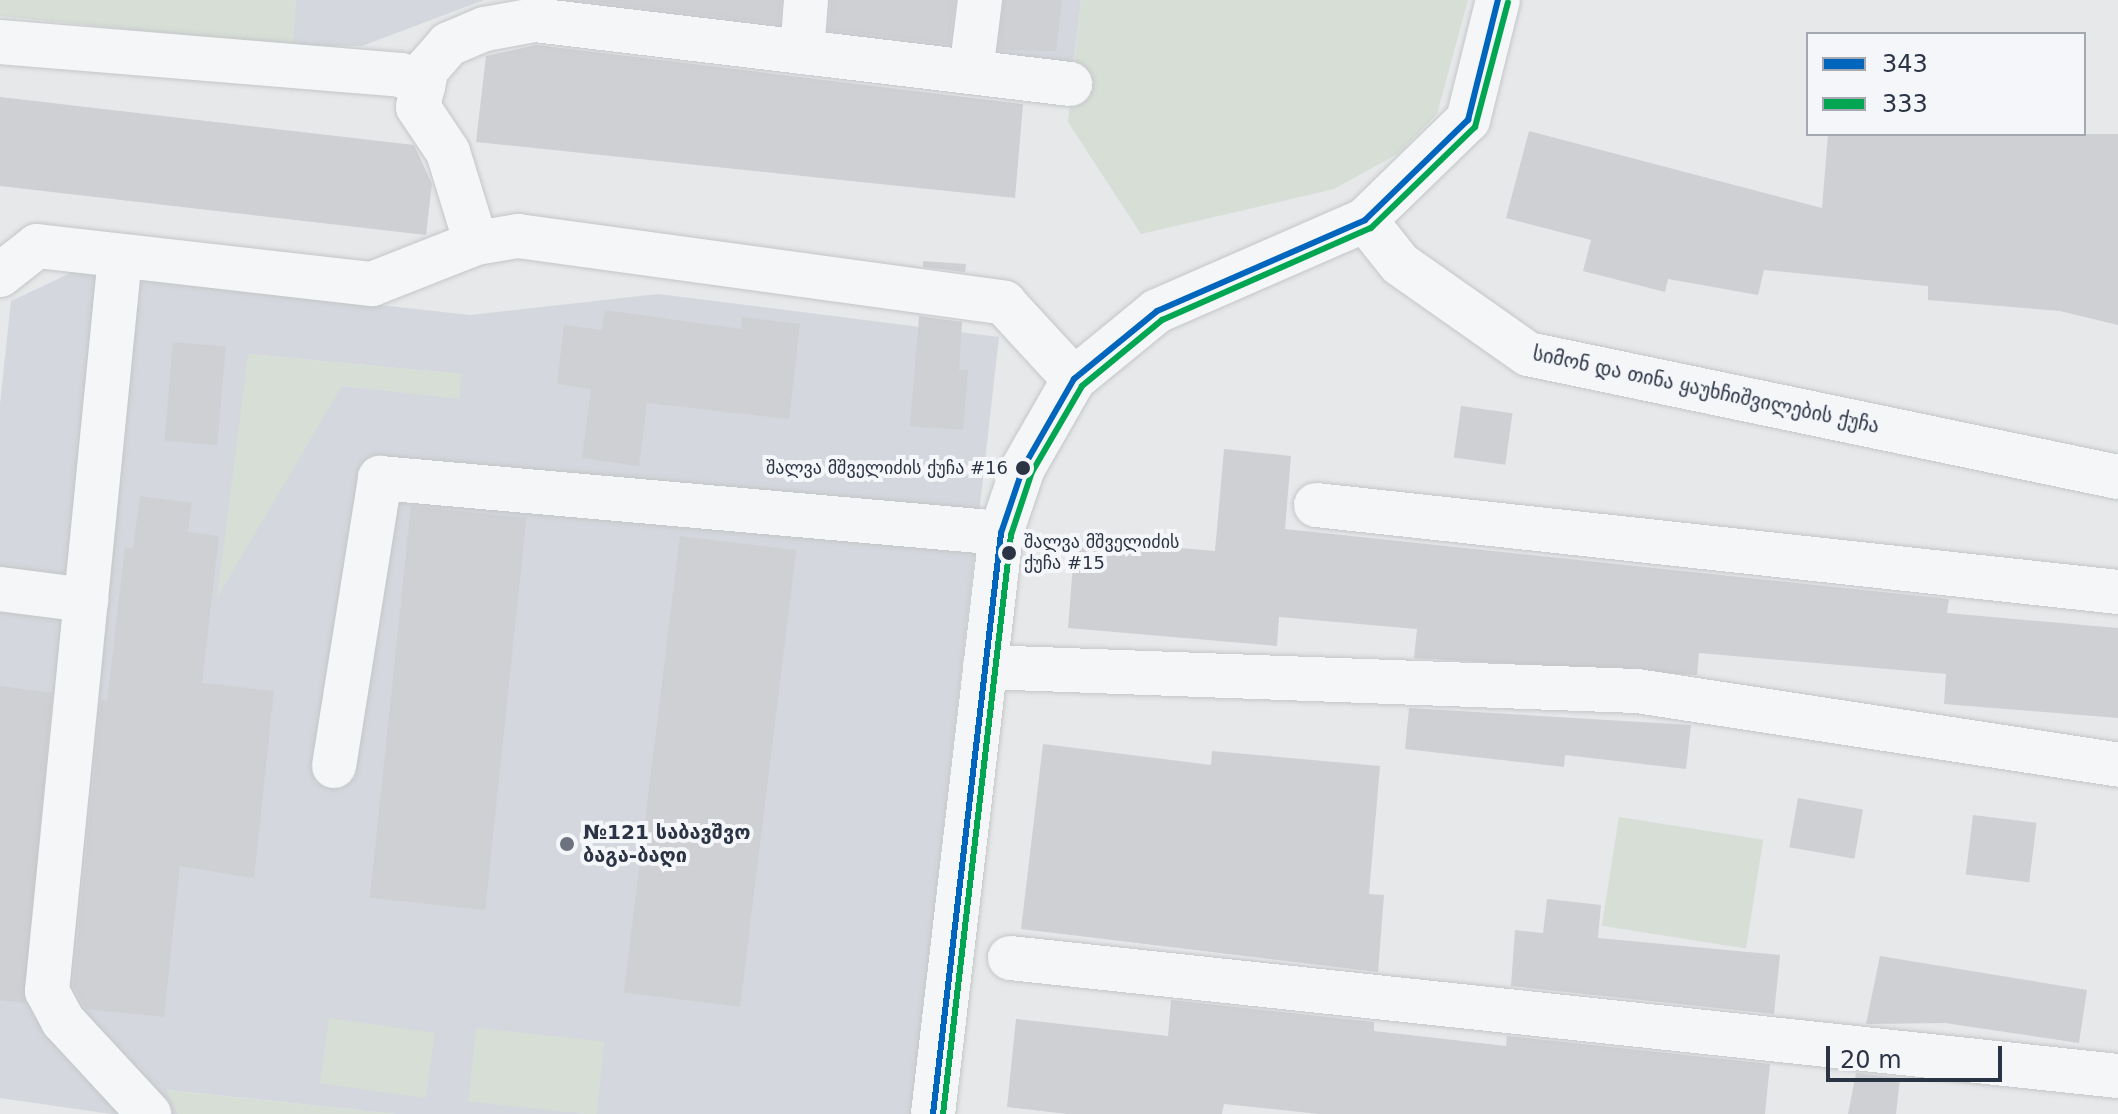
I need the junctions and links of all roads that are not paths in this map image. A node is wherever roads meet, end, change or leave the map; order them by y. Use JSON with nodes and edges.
{"nodes":[{"id":1,"x":806,"y":0,"type":"edge"},
{"id":2,"x":980,"y":0,"type":"edge"},
{"id":3,"x":1498,"y":0,"type":"edge"},
{"id":4,"x":647,"y":17,"type":"edge"},
{"id":5,"x":0,"y":42,"type":"edge"},
{"id":6,"x":802,"y":52,"type":"junction"},
{"id":7,"x":971,"y":72,"type":"junction"},
{"id":8,"x":1070,"y":84,"type":"dead end"},
{"id":9,"x":423,"y":86,"type":"junction"},
{"id":10,"x":1365,"y":220,"type":"junction"},
{"id":11,"x":476,"y":243,"type":"junction"},
{"id":12,"x":120,"y":257,"type":"junction"},
{"id":13,"x":0,"y":275,"type":"edge"},
{"id":14,"x":1074,"y":379,"type":"junction"},
{"id":15,"x":2118,"y":477,"type":"edge"},
{"id":16,"x":1316,"y":505,"type":"dead end"},
{"id":17,"x":1001,"y":533,"type":"junction"},
{"id":18,"x":0,"y":589,"type":"edge"},
{"id":19,"x":2118,"y":592,"type":"edge"},
{"id":20,"x":86,"y":600,"type":"junction"},
{"id":21,"x":985,"y":667,"type":"junction"},
{"id":22,"x":2118,"y":765,"type":"edge"},
{"id":23,"x":334,"y":766,"type":"dead end"},
{"id":24,"x":1010,"y":958,"type":"dead end"},
{"id":25,"x":2118,"y":1076,"type":"edge"},
{"id":26,"x":149,"y":1114,"type":"edge"},
{"id":27,"x":933,"y":1114,"type":"edge"}],
"edges":[{"from":1,"to":6,"type":"street"},
{"from":2,"to":7,"type":"street"},
{"from":3,"to":10,"type":"street"},
{"from":4,"to":6,"type":"street"},
{"from":4,"to":9,"type":"street"},
{"from":5,"to":9,"type":"street"},
{"from":6,"to":7,"type":"street"},
{"from":7,"to":8,"type":"street"},
{"from":9,"to":11,"type":"street"},
{"from":10,"to":14,"type":"street"},
{"from":10,"to":15,"type":"street","name":"სიმონ და თინა ყაუხჩიშვილების ქუჩა"},
{"from":11,"to":12,"type":"street"},
{"from":11,"to":14,"type":"street"},
{"from":12,"to":13,"type":"street"},
{"from":12,"to":20,"type":"street"},
{"from":14,"to":17,"type":"street"},
{"from":16,"to":19,"type":"street"},
{"from":17,"to":21,"type":"street"},
{"from":17,"to":23,"type":"street"},
{"from":18,"to":20,"type":"street"},
{"from":20,"to":26,"type":"street"},
{"from":21,"to":22,"type":"street"},
{"from":21,"to":27,"type":"street"},
{"from":24,"to":25,"type":"street"}]}
